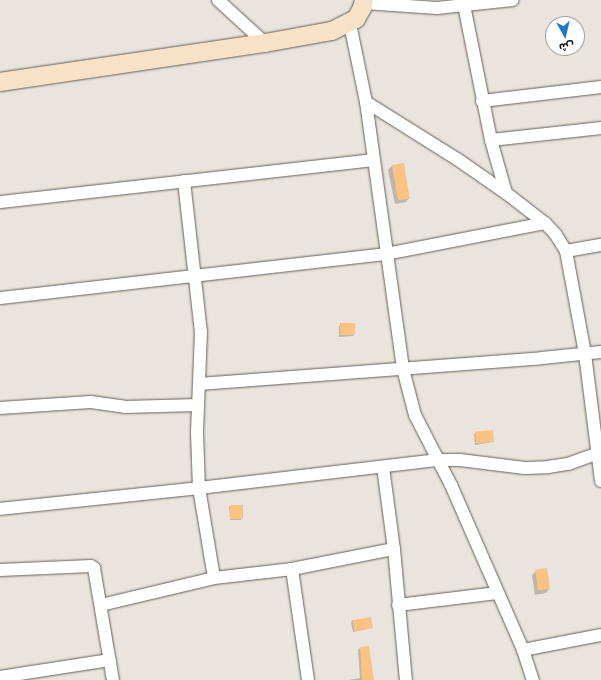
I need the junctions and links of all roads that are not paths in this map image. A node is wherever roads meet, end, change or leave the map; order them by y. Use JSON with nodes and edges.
{"nodes":[{"id":1,"x":218,"y":0,"type":"edge"},
{"id":2,"x":513,"y":0,"type":"edge"},
{"id":3,"x":364,"y":2,"type":"edge"},
{"id":4,"x":463,"y":3,"type":"edge"},
{"id":5,"x":350,"y":24,"type":"junction"},
{"id":6,"x":265,"y":43,"type":"junction"},
{"id":7,"x":0,"y":82,"type":"edge"},
{"id":8,"x":601,"y":87,"type":"edge"},
{"id":9,"x":482,"y":101,"type":"junction"},
{"id":10,"x":366,"y":102,"type":"junction"},
{"id":11,"x":601,"y":128,"type":"edge"},
{"id":12,"x":491,"y":140,"type":"junction"},
{"id":13,"x":373,"y":160,"type":"junction"},
{"id":14,"x":184,"y":181,"type":"junction"},
{"id":15,"x":506,"y":193,"type":"junction"},
{"id":16,"x":0,"y":202,"type":"edge"},
{"id":17,"x":545,"y":223,"type":"junction"},
{"id":18,"x":601,"y":245,"type":"edge"},
{"id":19,"x":566,"y":251,"type":"junction"},
{"id":20,"x":386,"y":254,"type":"junction"},
{"id":21,"x":194,"y":275,"type":"junction"},
{"id":22,"x":0,"y":298,"type":"edge"},
{"id":23,"x":601,"y":352,"type":"edge"},
{"id":24,"x":585,"y":354,"type":"junction"},
{"id":25,"x":403,"y":369,"type":"junction"},
{"id":26,"x":199,"y":384,"type":"junction"},
{"id":27,"x":198,"y":405,"type":"junction"},
{"id":28,"x":0,"y":408,"type":"edge"},
{"id":29,"x":599,"y":452,"type":"edge"},
{"id":30,"x":438,"y":460,"type":"junction"},
{"id":31,"x":383,"y":467,"type":"junction"},
{"id":32,"x":601,"y":480,"type":"edge"},
{"id":33,"x":199,"y":488,"type":"junction"},
{"id":34,"x":0,"y":509,"type":"edge"},
{"id":35,"x":394,"y":549,"type":"junction"},
{"id":36,"x":292,"y":569,"type":"junction"},
{"id":37,"x":0,"y":570,"type":"edge"},
{"id":38,"x":214,"y":578,"type":"junction"},
{"id":39,"x":497,"y":592,"type":"junction"},
{"id":40,"x":101,"y":605,"type":"junction"},
{"id":41,"x":398,"y":605,"type":"junction"},
{"id":42,"x":601,"y":635,"type":"edge"},
{"id":43,"x":523,"y":650,"type":"junction"},
{"id":44,"x":110,"y":660,"type":"junction"},
{"id":45,"x":0,"y":677,"type":"edge"},
{"id":46,"x":113,"y":680,"type":"edge"},
{"id":47,"x":305,"y":680,"type":"edge"},
{"id":48,"x":406,"y":680,"type":"edge"},
{"id":49,"x":533,"y":680,"type":"edge"}],
"edges":[{"from":1,"to":6,"type":"street"},
{"from":2,"to":4,"type":"street"},
{"from":3,"to":4,"type":"street"},
{"from":3,"to":5,"type":"main road"},
{"from":4,"to":9,"type":"street"},
{"from":5,"to":6,"type":"main road"},
{"from":5,"to":10,"type":"street"},
{"from":6,"to":7,"type":"main road"},
{"from":8,"to":9,"type":"street"},
{"from":9,"to":12,"type":"street"},
{"from":10,"to":13,"type":"street"},
{"from":10,"to":15,"type":"street"},
{"from":11,"to":12,"type":"street"},
{"from":12,"to":15,"type":"street"},
{"from":13,"to":14,"type":"street"},
{"from":13,"to":20,"type":"street"},
{"from":14,"to":16,"type":"street"},
{"from":14,"to":21,"type":"street"},
{"from":15,"to":17,"type":"street"},
{"from":17,"to":19,"type":"street"},
{"from":17,"to":20,"type":"street"},
{"from":18,"to":19,"type":"street"},
{"from":19,"to":24,"type":"street"},
{"from":20,"to":21,"type":"street"},
{"from":20,"to":25,"type":"street"},
{"from":21,"to":22,"type":"street"},
{"from":21,"to":26,"type":"street"},
{"from":23,"to":24,"type":"street"},
{"from":24,"to":25,"type":"street"},
{"from":24,"to":29,"type":"street"},
{"from":25,"to":26,"type":"street"},
{"from":25,"to":30,"type":"street"},
{"from":26,"to":27,"type":"street"},
{"from":27,"to":28,"type":"street"},
{"from":27,"to":33,"type":"street"},
{"from":29,"to":30,"type":"street"},
{"from":29,"to":32,"type":"street"},
{"from":30,"to":31,"type":"street"},
{"from":30,"to":39,"type":"street"},
{"from":31,"to":33,"type":"street"},
{"from":31,"to":35,"type":"street"},
{"from":33,"to":34,"type":"street"},
{"from":33,"to":38,"type":"street"},
{"from":35,"to":36,"type":"street"},
{"from":35,"to":41,"type":"street"},
{"from":36,"to":38,"type":"street"},
{"from":36,"to":47,"type":"street"},
{"from":37,"to":40,"type":"street"},
{"from":38,"to":40,"type":"street"},
{"from":39,"to":41,"type":"street"},
{"from":39,"to":43,"type":"street"},
{"from":40,"to":44,"type":"street"},
{"from":41,"to":48,"type":"street"},
{"from":42,"to":43,"type":"street"},
{"from":43,"to":49,"type":"street"},
{"from":44,"to":45,"type":"street"},
{"from":44,"to":46,"type":"street"}]}
